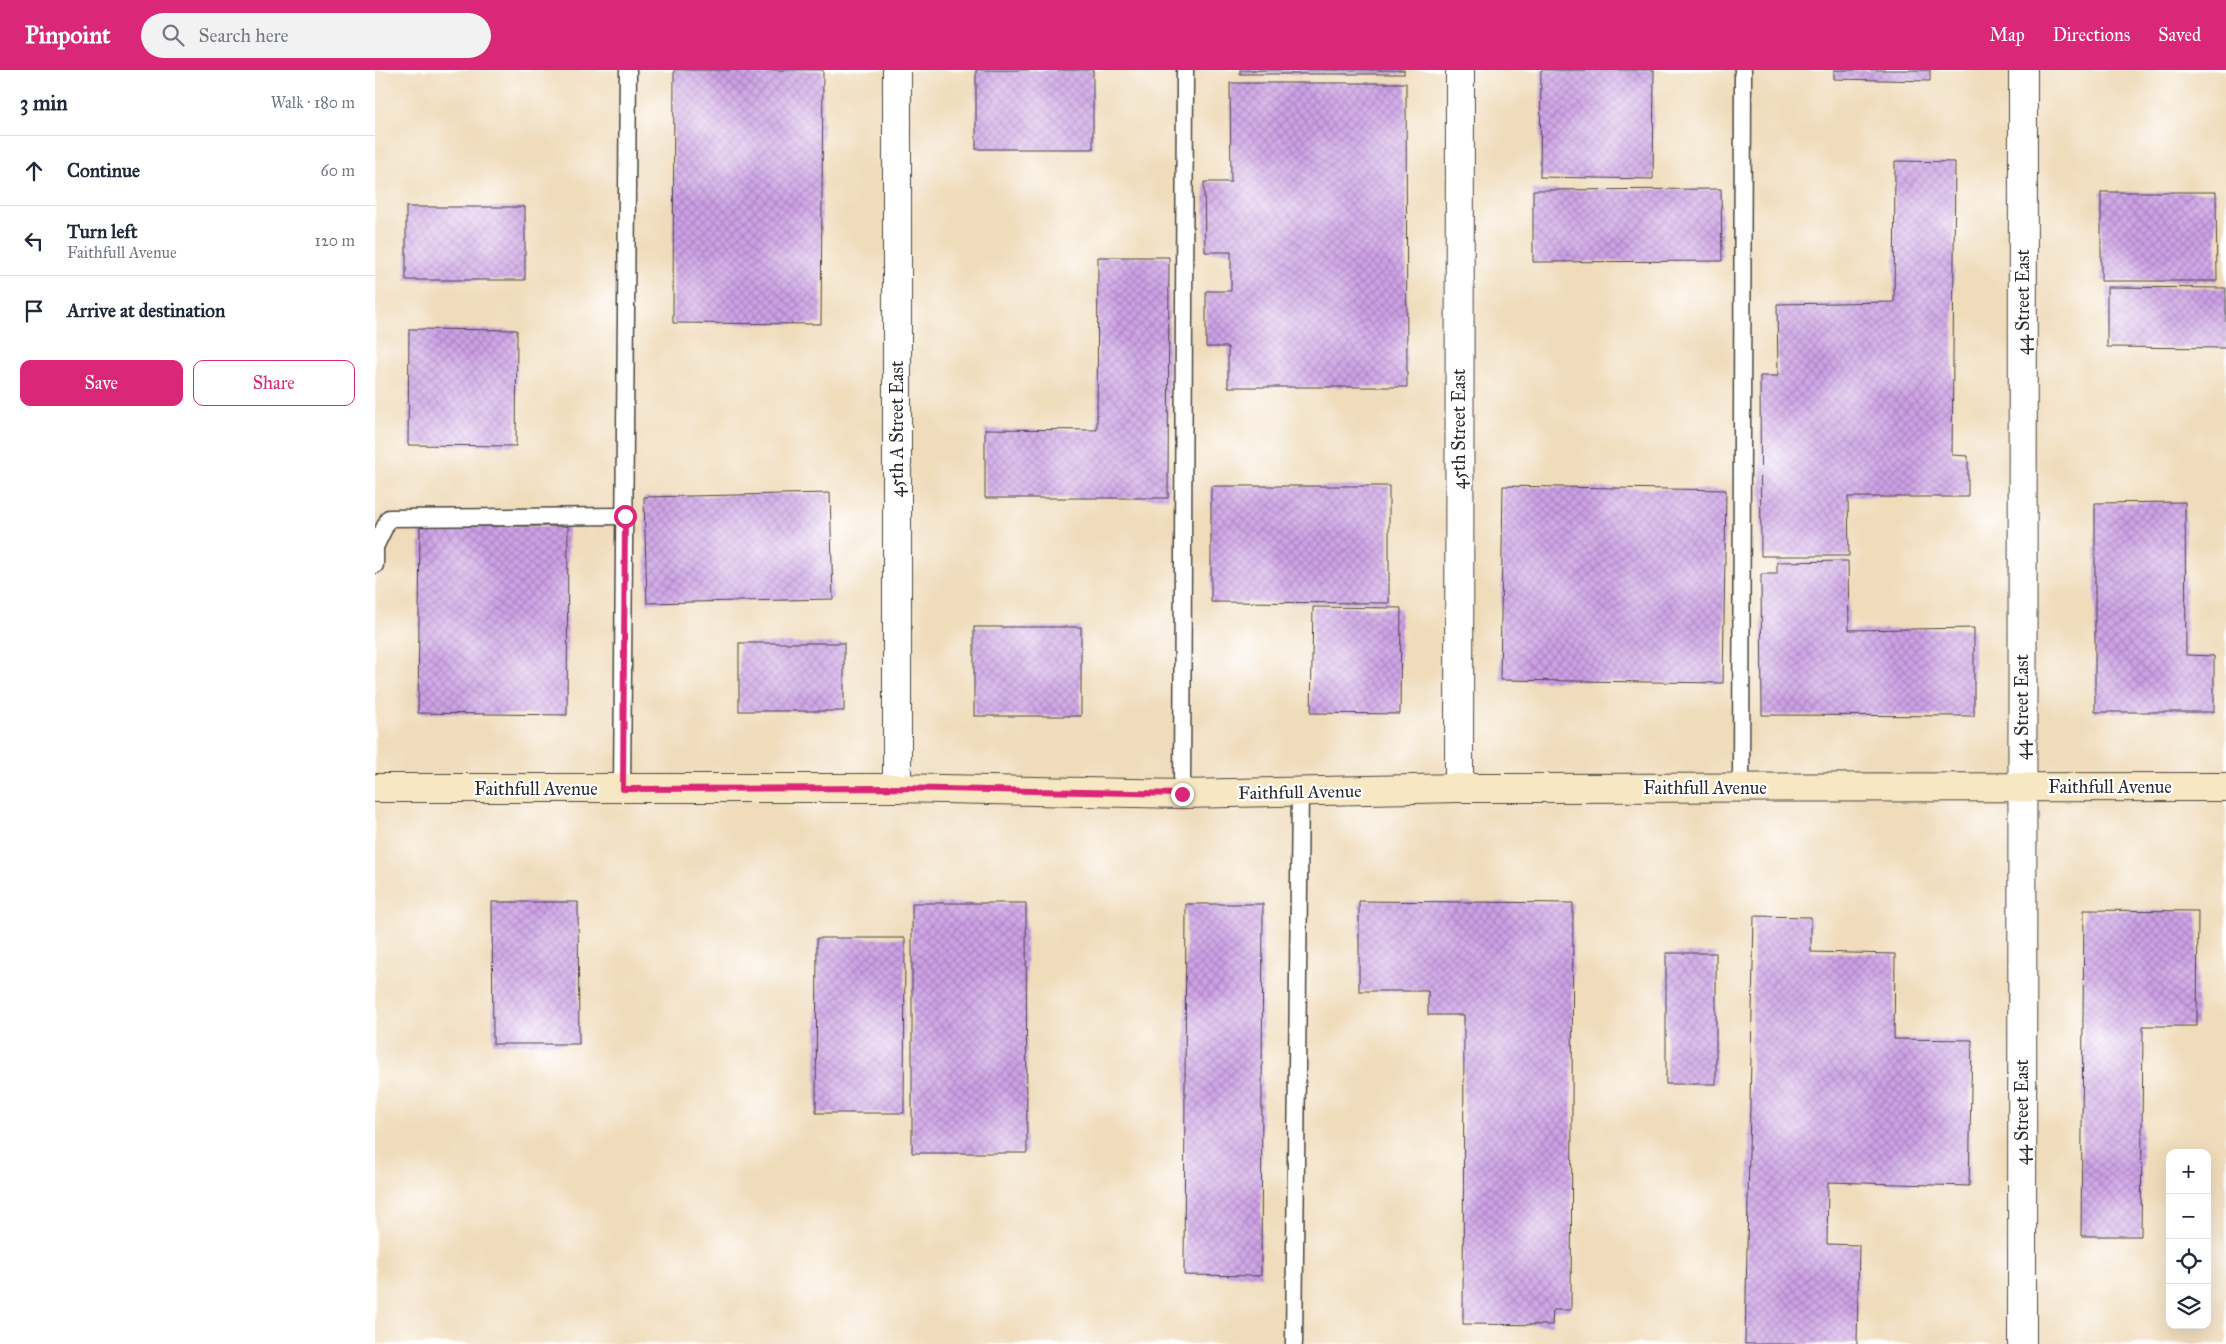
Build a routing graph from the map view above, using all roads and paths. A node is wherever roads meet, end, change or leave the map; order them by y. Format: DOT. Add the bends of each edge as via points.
graph roads {
  1 [pos="628,70"];
  2 [pos="897,70"];
  3 [pos="1185,70"];
  4 [pos="1460,70"];
  5 [pos="1743,70"];
  6 [pos="2023,70"];
  7 [pos="625,516"];
  8 [pos="375,547"];
  9 [pos="375,565"];
  10 [pos="2022,787"];
  11 [pos="2226,787"];
  12 [pos="375,788"];
  13 [pos="897,788"];
  14 [pos="1459,788"];
  15 [pos="1741,788"];
  16 [pos="623,789"];
  17 [pos="1300,792"];
  18 [pos="1182,794"];
  19 [pos="1294,1344"];
  20 [pos="2022,1344"];
  1 -- 7 [label="lane"];
  2 -- 13 [label="street, 45th A Street East"];
  3 -- 18 [label="lane"];
  4 -- 14 [label="street, 45th Street East"];
  5 -- 15 [label="lane"];
  6 -- 10 [label="street, 44 Street East"];
  7 -- 8 [label="lane" via="389,518"];
  7 -- 16 [label="lane"];
  8 -- 9 [label="lane"];
  10 -- 11 [label="street, Faithfull Avenue"];
  10 -- 15 [label="street, Faithfull Avenue"];
  10 -- 20 [label="street, 44 Street East"];
  12 -- 16 [label="street, Faithfull Avenue"];
  13 -- 16 [label="street, Faithfull Avenue"];
  13 -- 18 [label="street, Faithfull Avenue"];
  14 -- 15 [label="street, Faithfull Avenue"];
  14 -- 17 [label="street, Faithfull Avenue"];
  17 -- 18 [label="street, Faithfull Avenue"];
  17 -- 19 [label="lane"];
}
